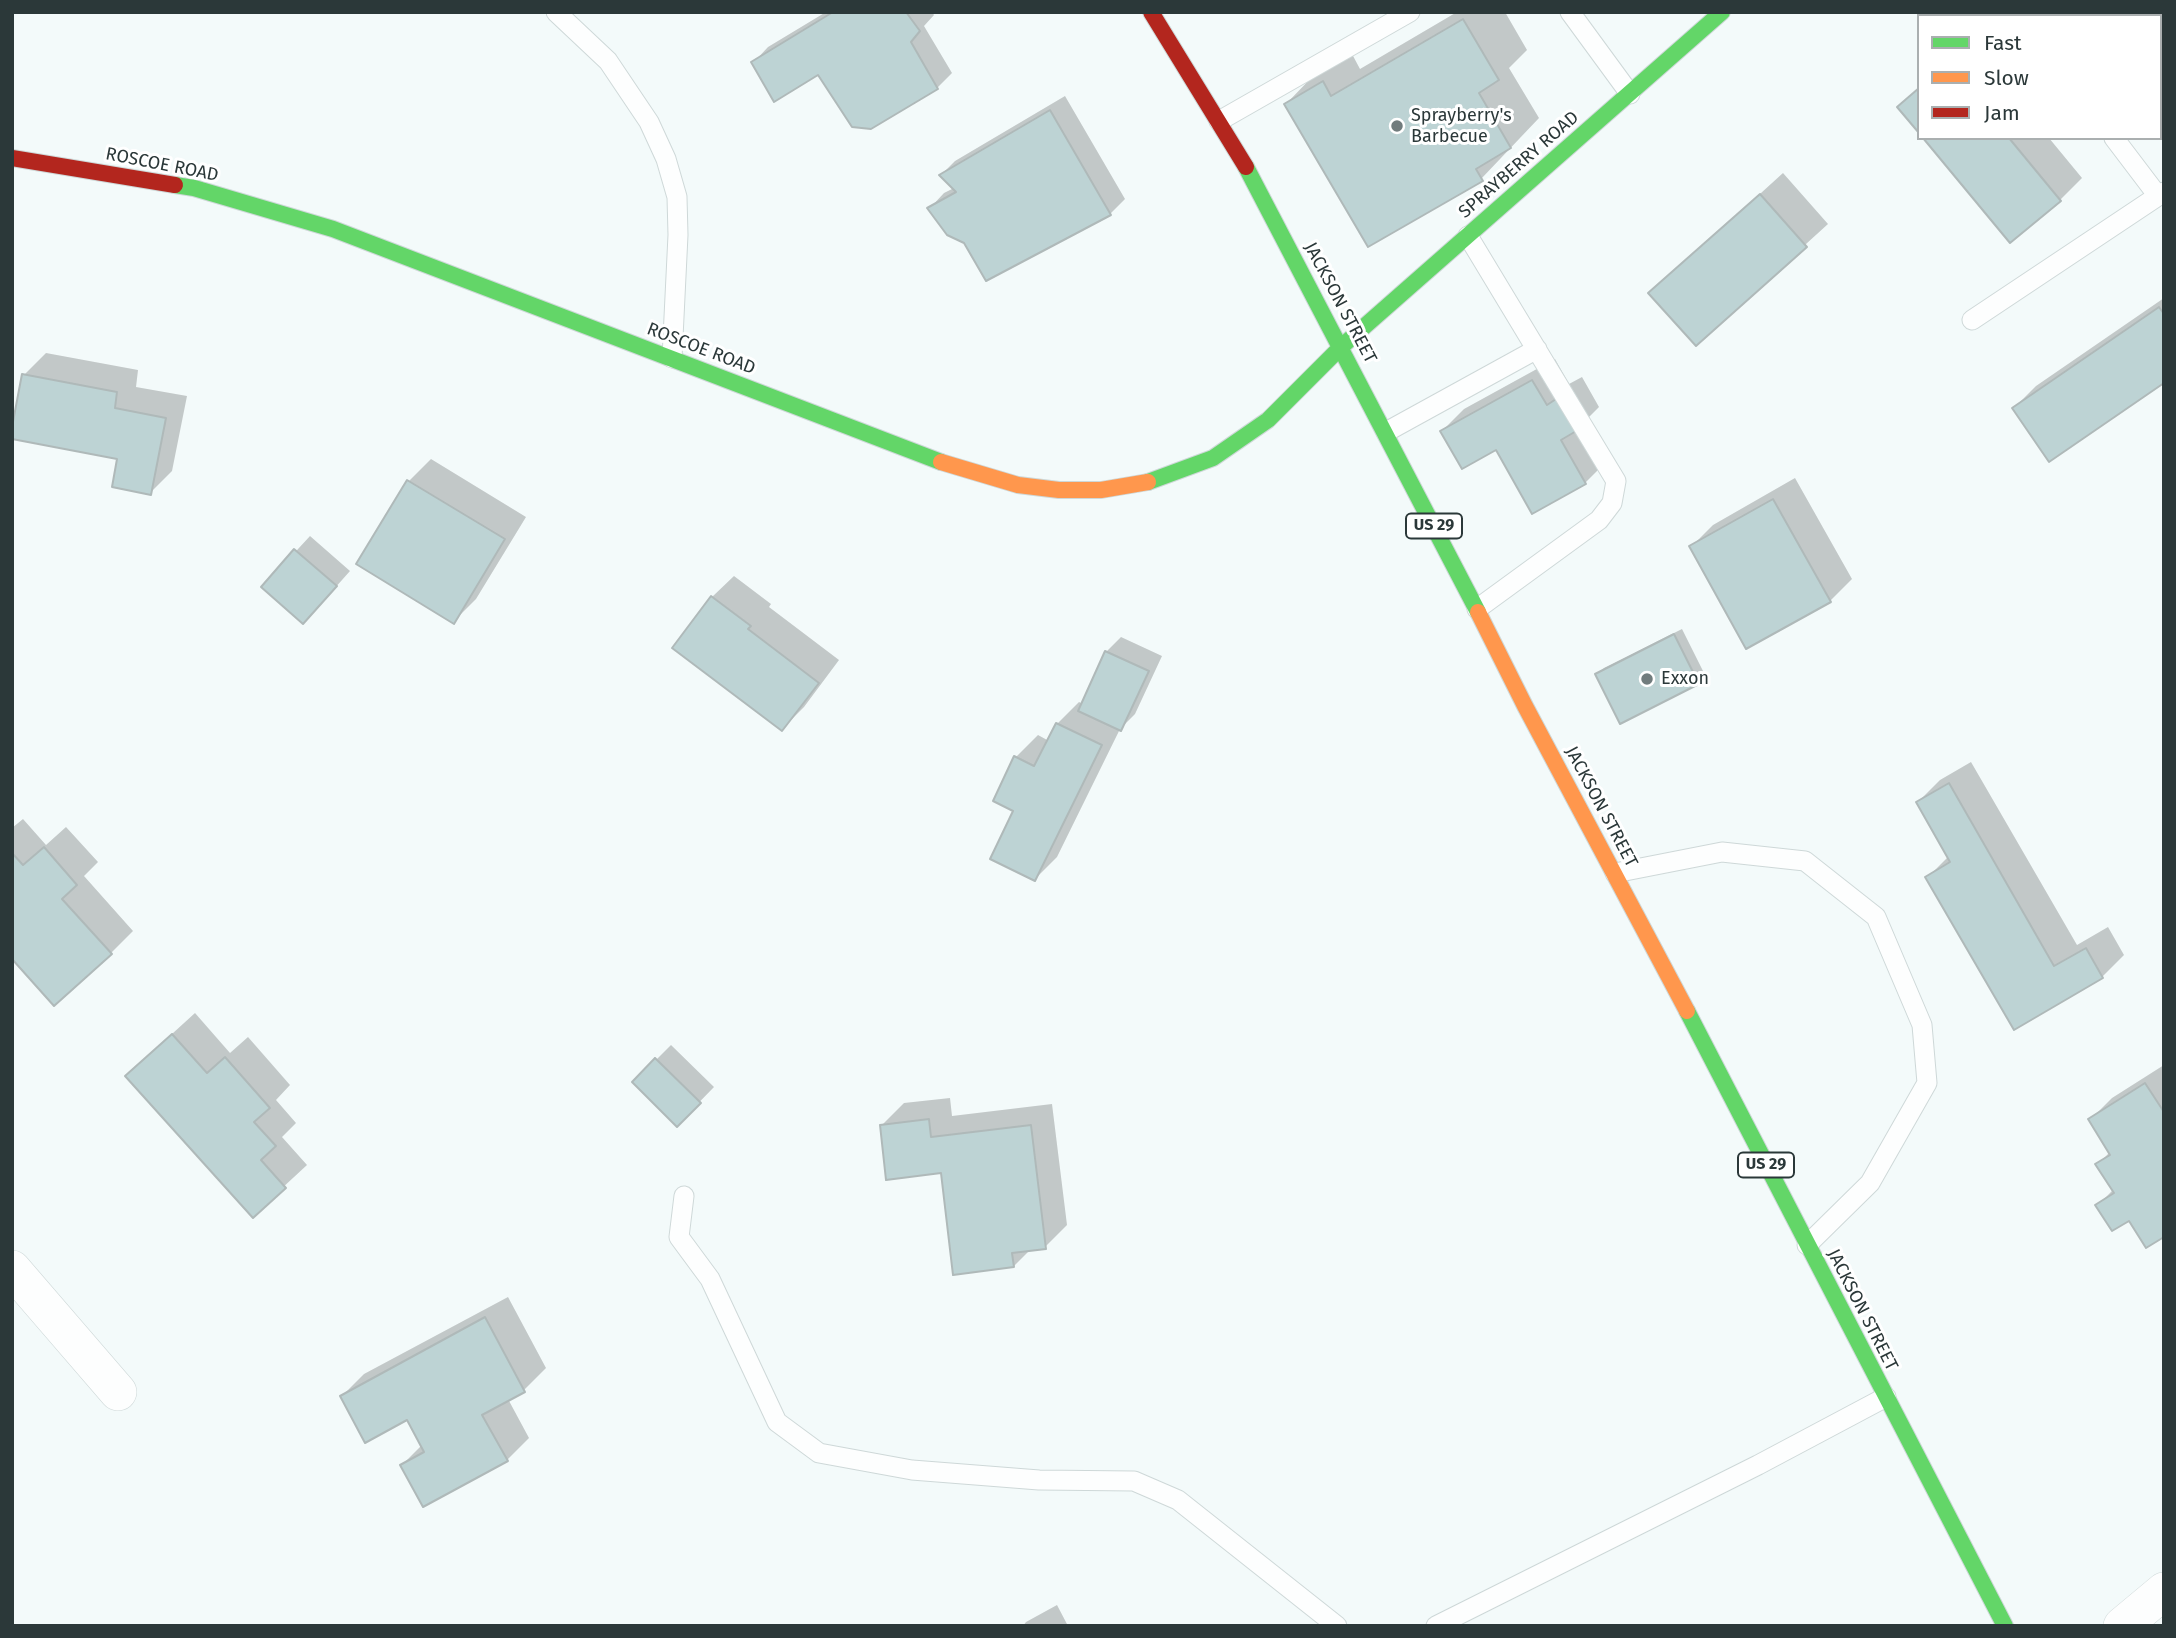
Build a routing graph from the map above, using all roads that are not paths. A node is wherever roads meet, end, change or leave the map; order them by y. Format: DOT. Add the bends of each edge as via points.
graph roads {
  1 [pos="556,12"];
  2 [pos="1180,12"];
  3 [pos="1410,12"];
  4 [pos="1570,12"];
  5 [pos="1722,12"];
  6 [pos="1154,18"];
  7 [pos="1630,94"];
  8 [pos="1219,121"];
  9 [pos="2116,140"];
  10 [pos="12,158"];
  11 [pos="2161,194"];
  12 [pos="1468,236"];
  13 [pos="1972,320"];
  14 [pos="1341,347"];
  15 [pos="1537,349"];
  16 [pos="672,358"];
  17 [pos="1386,432"];
  18 [pos="1477,608"];
  19 [pos="1615,873"];
  20 [pos="684,1196"];
  21 [pos="1807,1245"];
  22 [pos="12,1269"];
  23 [pos="118,1392"];
  24 [pos="1886,1397"];
  25 [pos="2164,1591"];
  26 [pos="1337,1626"];
  27 [pos="1436,1626"];
  28 [pos="2005,1626"];
  29 [pos="2122,1626"];
  1 -- 16 [label="lane" via="621,78 666,159 677,197"];
  2 -- 6 [label="lane"];
  3 -- 8 [label="lane"];
  4 -- 7 [label="lane"];
  5 -- 7 [label="main road, SPRAYBERRY ROAD"];
  6 -- 8 [label="main road, JACKSON STREET / US 29"];
  7 -- 12 [label="main road, SPRAYBERRY ROAD"];
  8 -- 14 [label="main road, JACKSON STREET / US 29"];
  9 -- 11 [label="lane"];
  10 -- 16 [label="main road, ROSCOE ROAD" via="194,188 333,229"];
  11 -- 13 [label="lane"];
  12 -- 14 [label="main road, SPRAYBERRY ROAD"];
  12 -- 15 [label="lane"];
  14 -- 16 [label="main road, ROSCOE ROAD" via="1268,420 1213,458 1142,484 1101,490 1018,485 978,474"];
  14 -- 17 [label="main road, JACKSON STREET / US 29"];
  15 -- 17 [label="lane"];
  15 -- 18 [label="lane" via="1616,481 1612,503 1599,520"];
  17 -- 18 [label="main road, JACKSON STREET / US 29"];
  18 -- 19 [label="main road, JACKSON STREET / US 29"];
  19 -- 21 [label="main road, JACKSON STREET / US 29"];
  19 -- 21 [label="lane" via="1722,852 1805,861 1876,917 1922,1025 1927,1083 1870,1182"];
  20 -- 26 [label="lane" via="679,1237 710,1279 777,1422 819,1453 912,1470 1038,1480 1134,1481 1178,1500"];
  21 -- 24 [label="main road, JACKSON STREET / US 29"];
  22 -- 23 [label="street"];
  24 -- 27 [label="lane"];
  24 -- 28 [label="main road, JACKSON STREET / US 29"];
  25 -- 29 [label="street"];
}
